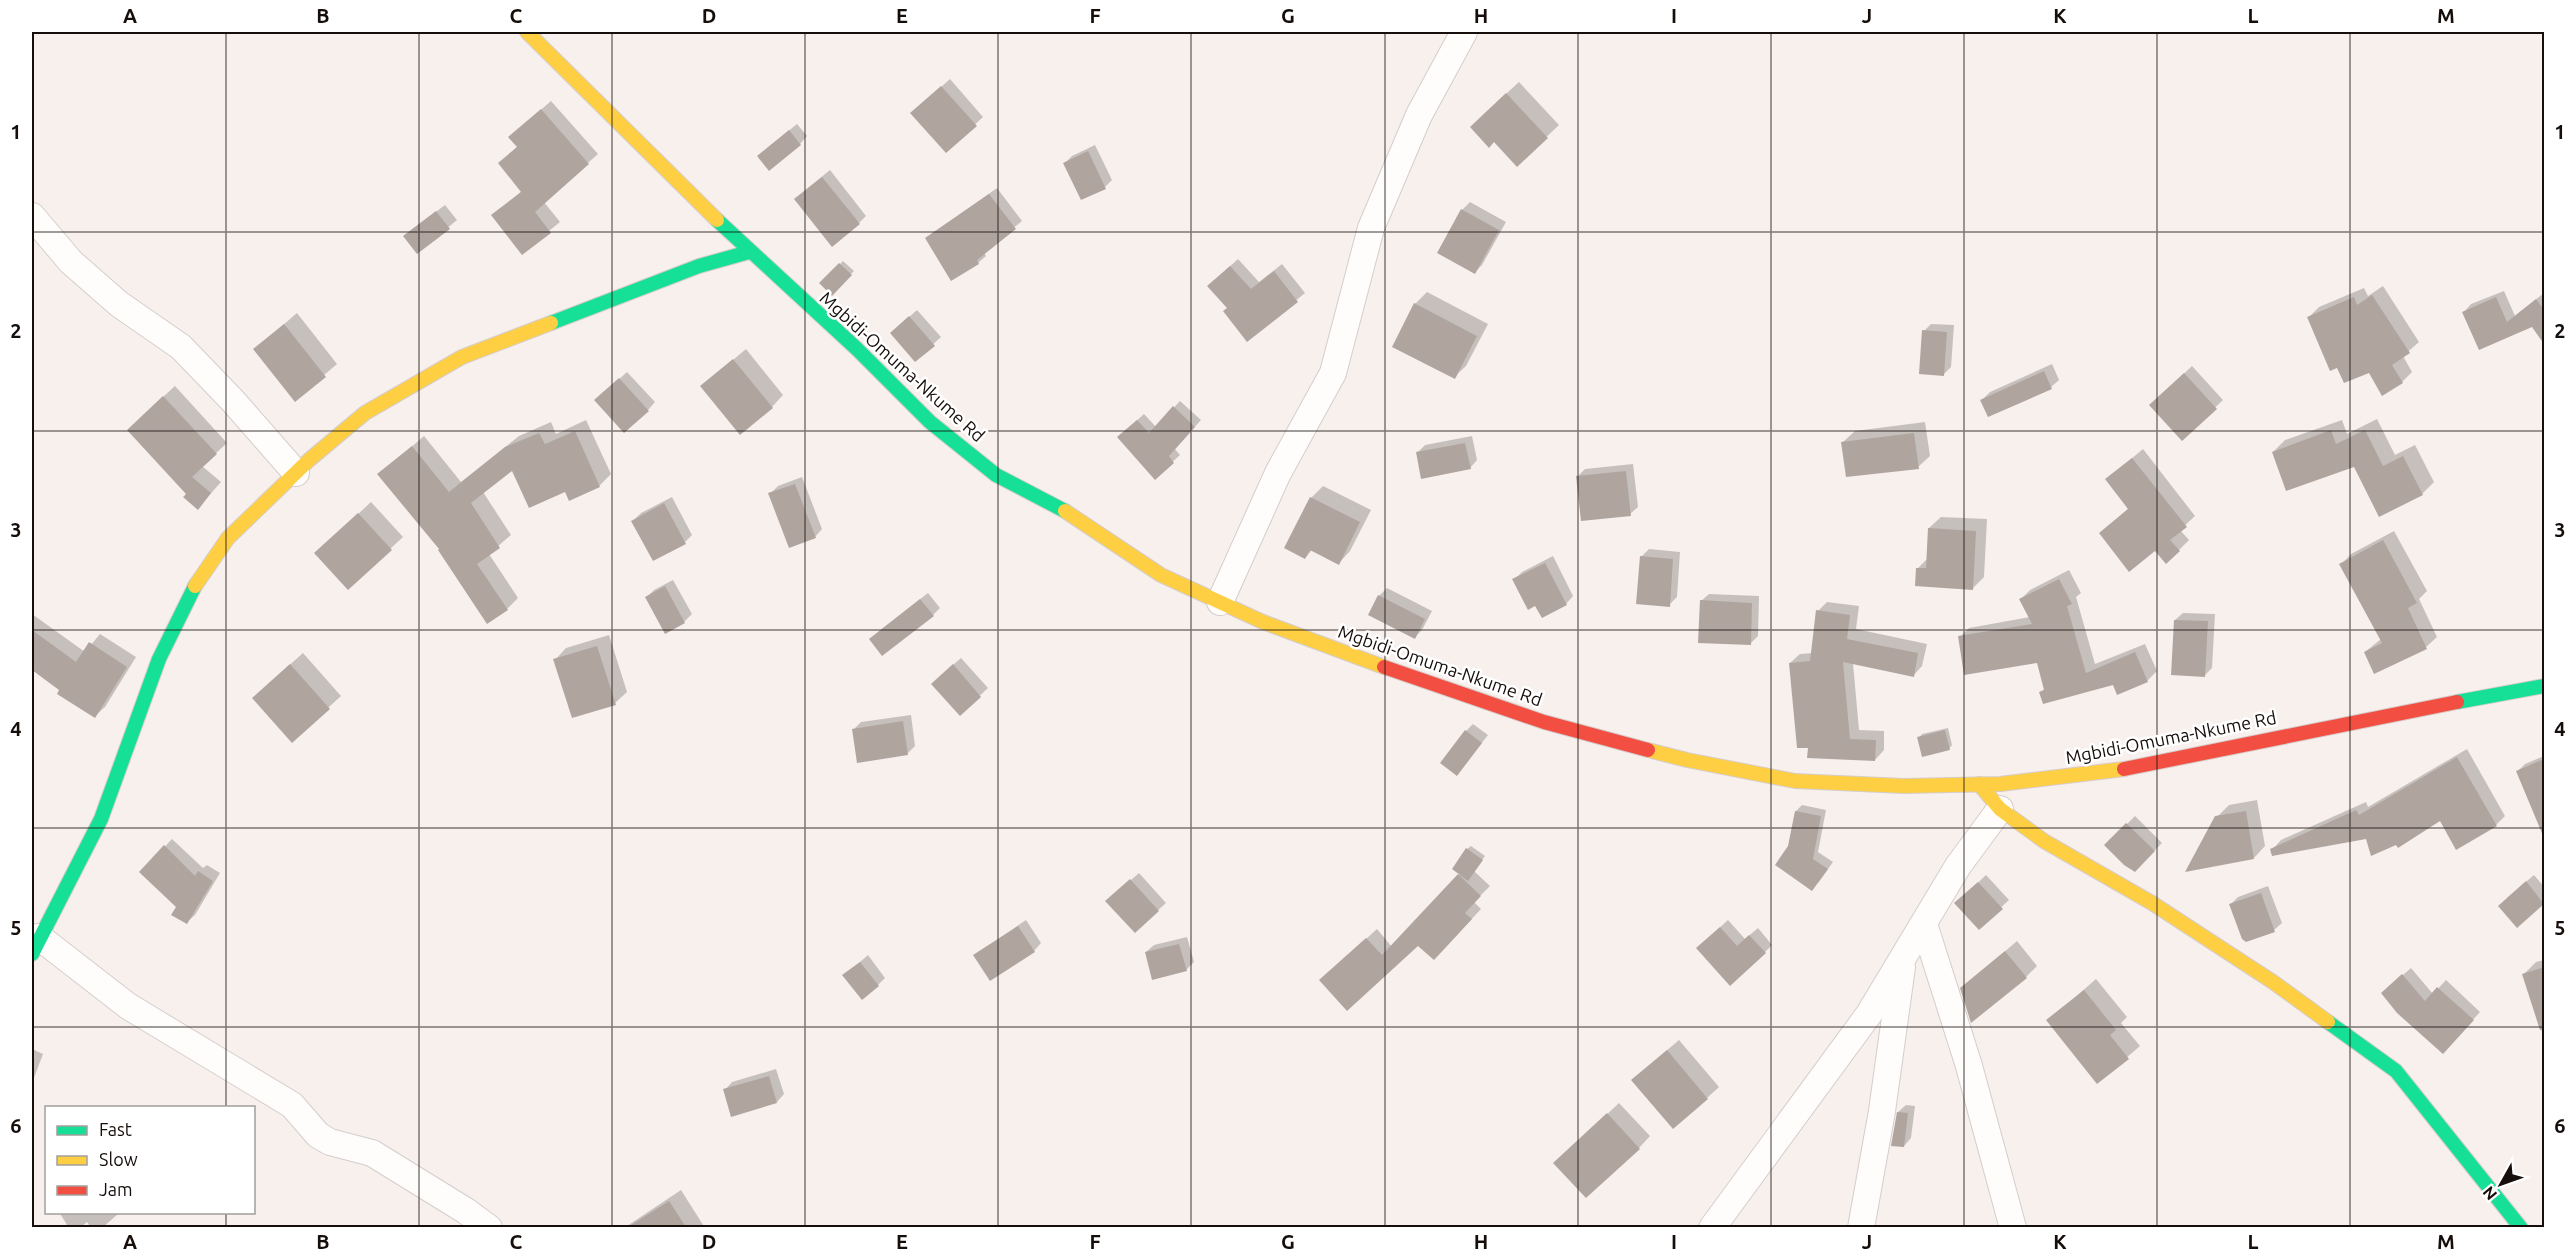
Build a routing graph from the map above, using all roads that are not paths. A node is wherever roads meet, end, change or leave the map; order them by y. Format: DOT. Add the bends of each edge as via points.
graph roads {
  1 [pos="527,32"];
  2 [pos="1464,32"];
  3 [pos="32,216"];
  4 [pos="749,252"];
  5 [pos="296,473"];
  6 [pos="1220,602"];
  7 [pos="2544,686"];
  8 [pos="1979,784"];
  9 [pos="2000,808"];
  10 [pos="1924,924"];
  11 [pos="35,946"];
  12 [pos="1904,959"];
  13 [pos="489,1227"];
  14 [pos="1712,1227"];
  15 [pos="1861,1227"];
  16 [pos="2013,1227"];
  17 [pos="2521,1227"];
  1 -- 4 [label="street, Mgbidi-Omuma-Nkume Rd"];
  2 -- 6 [label="street" via="1419,115 1371,228 1333,373 1278,472"];
  3 -- 5 [label="street" via="71,262 119,304 181,347"];
  4 -- 5 [label="street" via="699,266 462,357 365,413"];
  4 -- 6 [label="street, Mgbidi-Omuma-Nkume Rd" via="857,349 930,422 996,475 1074,515 1161,575"];
  5 -- 11 [label="street" via="228,538 188,596 159,659 101,819"];
  6 -- 8 [label="street, Mgbidi-Omuma-Nkume Rd" via="1263,622 1544,722 1687,760 1795,781 1904,786"];
  7 -- 8 [label="street, Mgbidi-Omuma-Nkume Rd" via="2114,771"];
  8 -- 9 [label="street"];
  9 -- 10 [label="street" via="1958,866"];
  9 -- 17 [label="street" via="2044,841 2152,903 2273,982 2396,1071"];
  10 -- 12 [label="street"];
  10 -- 16 [label="street"];
  11 -- 13 [label="street" via="292,1105 318,1135 372,1154"];
  12 -- 14 [label="street" via="1869,1014"];
  12 -- 15 [label="street"];
}
